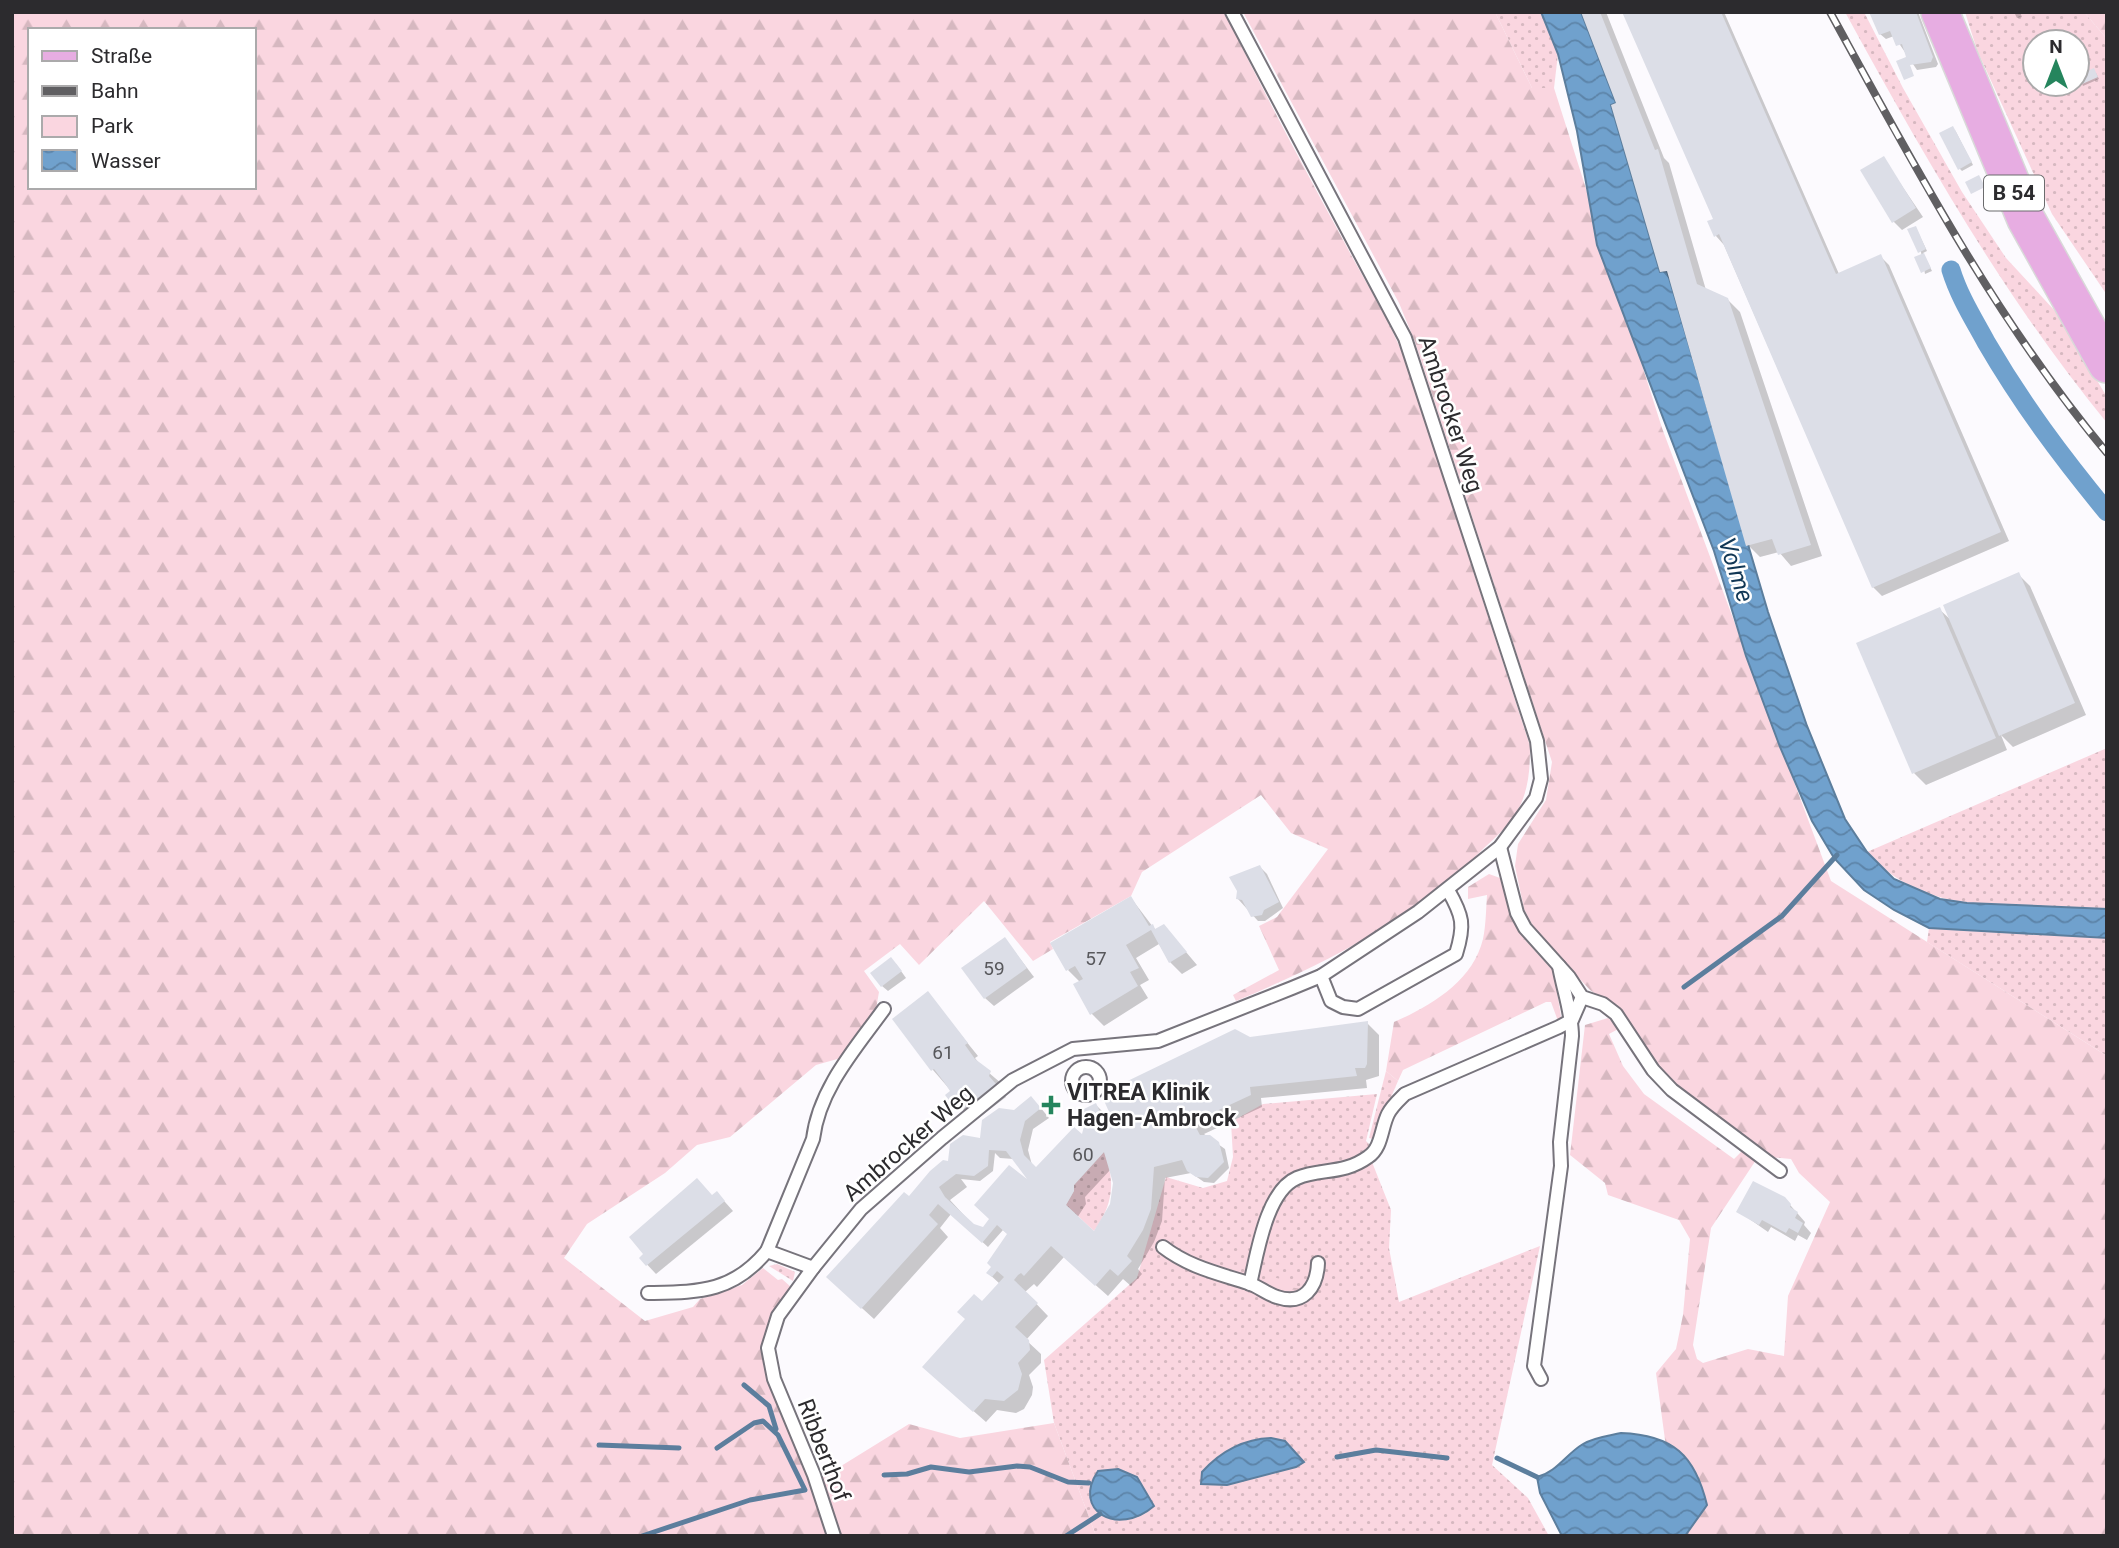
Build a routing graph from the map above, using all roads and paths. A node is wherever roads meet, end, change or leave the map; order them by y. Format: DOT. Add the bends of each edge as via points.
graph roads {
  1 [pos="1232,12"];
  2 [pos="1940,12"];
  3 [pos="2107,364"];
  4 [pos="1500,846"];
  5 [pos="1448,890"];
  6 [pos="1559,966"];
  7 [pos="1321,976"];
  8 [pos="1582,997"];
  9 [pos="884,1009"];
  10 [pos="1572,1020"];
  11 [pos="1090,1047"];
  12 [pos="1088,1067"];
  13 [pos="1780,1171"];
  14 [pos="1163,1247"];
  15 [pos="767,1251"];
  16 [pos="1318,1263"];
  17 [pos="813,1268"];
  18 [pos="1250,1284"];
  19 [pos="648,1293"];
  20 [pos="774,1379"];
  21 [pos="1541,1379"];
  22 [pos="834,1536"];
  1 -- 4 [label="lane, Ambrocker Weg" via="1405,338 1537,741 1541,779 1536,798"];
  2 -- 3 [label="main road, B 54" via="2026,219"];
  4 -- 5 [label="lane, Ambrocker Weg"];
  4 -- 6 [label="lane" via="1517,913"];
  5 -- 7 [label="lane, Ambrocker Weg"];
  5 -- 7 [label="lane" via="1462,915 1456,954 1358,1009 1331,1001"];
  6 -- 8 [label="lane"];
  6 -- 10 [label="lane"];
  7 -- 11 [label="lane, Ambrocker Weg" via="1158,1041"];
  8 -- 10 [label="lane"];
  8 -- 13 [label="lane" via="1616,1014 1672,1090"];
  9 -- 15 [label="lane" via="835,1078"];
  10 -- 18 [label="lane" via="1405,1094 1390,1110 1370,1157 1286,1185 1265,1224"];
  10 -- 21 [label="lane" via="1561,1166 1534,1366"];
  11 -- 12 [label="lane"];
  11 -- 17 [label="lane, Ambrocker Weg" via="1073,1049 1013,1080 862,1209"];
  14 -- 18 [label="lane" via="1179,1259"];
  15 -- 17 [label="lane"];
  15 -- 19 [label="lane" via="733,1282 697,1292"];
  16 -- 18 [label="lane" via="1315,1283 1304,1296 1275,1297"];
  17 -- 20 [label="lane, Ambrocker Weg" via="778,1316 768,1348"];
  20 -- 22 [label="lane, Ribberthof"];
}
